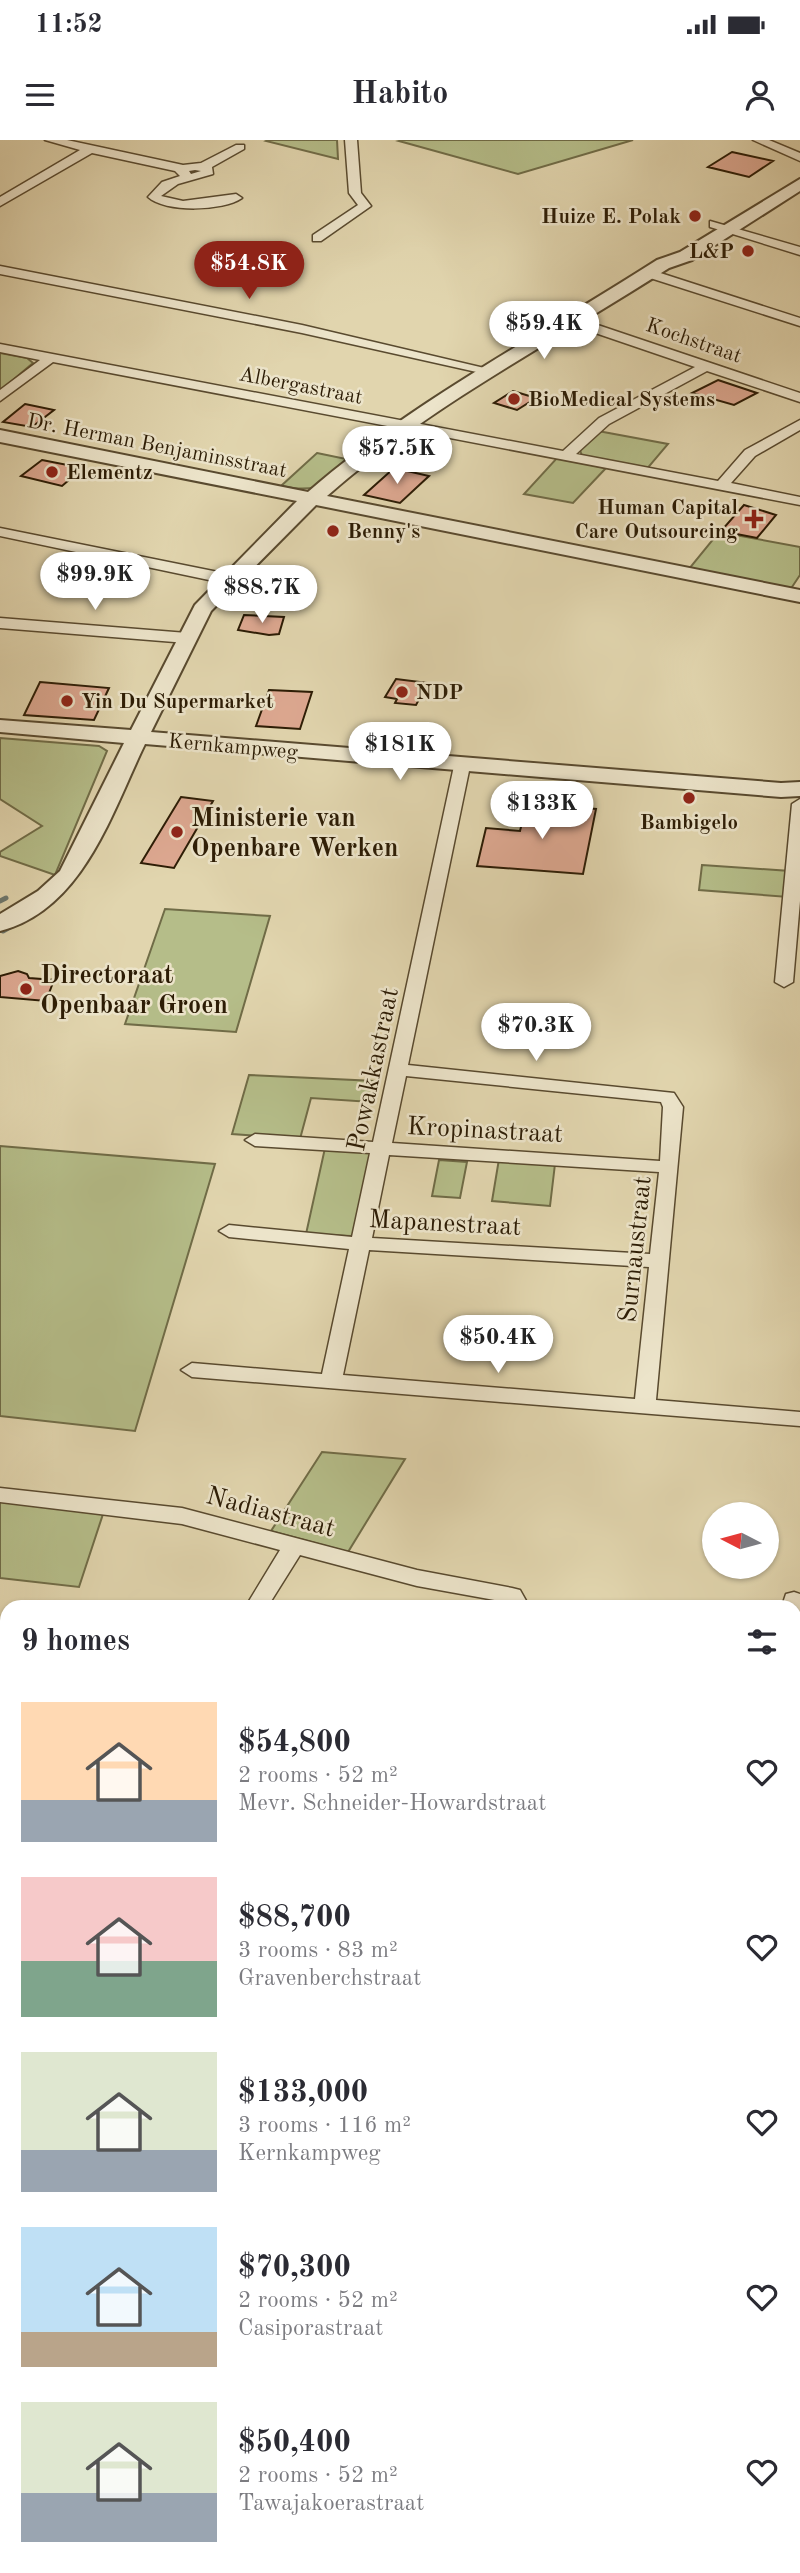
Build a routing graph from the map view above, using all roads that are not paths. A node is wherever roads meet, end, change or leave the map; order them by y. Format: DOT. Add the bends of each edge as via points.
graph roads {
  1 [pos="51,140"];
  2 [pos="351,140"];
  3 [pos="759,140"];
  4 [pos="240,147"];
  5 [pos="90,149"];
  6 [pos="800,157"];
  7 [pos="800,169"];
  8 [pos="184,172"];
  9 [pos="800,184"];
  10 [pos="236,198"];
  11 [pos="0,202"];
  12 [pos="721,226"];
  13 [pos="317,238"];
  14 [pos="800,251"];
  15 [pos="656,269"];
  16 [pos="0,270"];
  17 [pos="573,321"];
  18 [pos="800,322"];
  19 [pos="0,348"];
  20 [pos="50,358"];
  21 [pos="706,366"];
  22 [pos="489,371"];
  23 [pos="0,397"];
  24 [pos="800,398"];
  25 [pos="800,424"];
  26 [pos="404,427"];
  27 [pos="0,436"];
  28 [pos="565,457"];
  29 [pos="721,486"];
  30 [pos="312,500"];
  31 [pos="800,501"];
  32 [pos="0,532"];
  33 [pos="228,579"];
  34 [pos="800,596"];
  35 [pos="0,623"];
  36 [pos="187,638"];
  37 [pos="0,726"];
  38 [pos="135,737"];
  39 [pos="462,766"];
  40 [pos="800,789"];
  41 [pos="800,804"];
  42 [pos="0,924"];
  43 [pos="784,982"];
  44 [pos="399,1070"];
  45 [pos="255,1140"];
  46 [pos="382,1150"];
  47 [pos="669,1167"];
  48 [pos="229,1231"];
  49 [pos="363,1243"];
  50 [pos="660,1261"];
  51 [pos="192,1370"];
  52 [pos="331,1383"];
  53 [pos="645,1407"];
  54 [pos="800,1419"];
  55 [pos="0,1495"];
  56 [pos="293,1547"];
  57 [pos="261,1600"];
  58 [pos="514,1600"];
  1 -- 5 [label="street"];
  2 -- 13 [label="street" via="355,193 365,206"];
  3 -- 6 [label="street"];
  4 -- 8 [label="street"];
  5 -- 8 [label="street"];
  5 -- 11 [label="street"];
  7 -- 12 [label="street"];
  8 -- 10 [label="street" via="154,197 182,205"];
  9 -- 12 [label="street"];
  12 -- 14 [label="street"];
  12 -- 15 [label="street" via="686,256"];
  15 -- 17 [label="street"];
  15 -- 18 [label="street"];
  16 -- 22 [label="street"];
  17 -- 21 [label="street, Kochstraat"];
  17 -- 22 [label="street"];
  19 -- 20 [label="street, Albergastraat"];
  20 -- 23 [label="street"];
  20 -- 26 [label="street, Albergastraat"];
  21 -- 24 [label="street, Kochstraat"];
  21 -- 28 [label="street" via="604,421"];
  22 -- 26 [label="street"];
  25 -- 29 [label="street" via="750,453"];
  26 -- 28 [label="street, Albergastraat"];
  26 -- 30 [label="street"];
  27 -- 30 [label="street, Dr. Herman Benjaminsstraat"];
  28 -- 29 [label="street, Albergastraat"];
  29 -- 31 [label="street, Albergastraat"];
  30 -- 33 [label="street"];
  30 -- 34 [label="street, Dr. Herman Benjaminsstraat"];
  32 -- 33 [label="street"];
  33 -- 36 [label="street" via="202,609"];
  35 -- 36 [label="street"];
  36 -- 38 [label="street"];
  37 -- 38 [label="street, Kernkampweg"];
  38 -- 39 [label="street, Kernkampweg"];
  38 -- 42 [label="street" via="70,873 40,903"];
  39 -- 40 [label="street, Kernkampweg"];
  39 -- 44 [label="street, Powakkastraat"];
  41 -- 43 [label="street"];
  44 -- 46 [label="street, Powakkastraat"];
  44 -- 47 [label="street, Surnaustraat" via="667,1097 673,1107"];
  45 -- 46 [label="street, Kropinastraat"];
  46 -- 47 [label="street, Kropinastraat"];
  46 -- 49 [label="street, Powakkastraat"];
  47 -- 50 [label="street, Surnaustraat"];
  48 -- 49 [label="street, Mapanestraat"];
  49 -- 50 [label="street, Mapanestraat"];
  49 -- 52 [label="street, Powakkastraat"];
  50 -- 53 [label="street, Surnaustraat"];
  51 -- 52 [label="street"];
  52 -- 53 [label="street"];
  53 -- 54 [label="street"];
  55 -- 56 [label="street, Nadiastraat" via="182,1516"];
  56 -- 57 [label="street"];
  56 -- 58 [label="street, Nadiastraat"];
}
